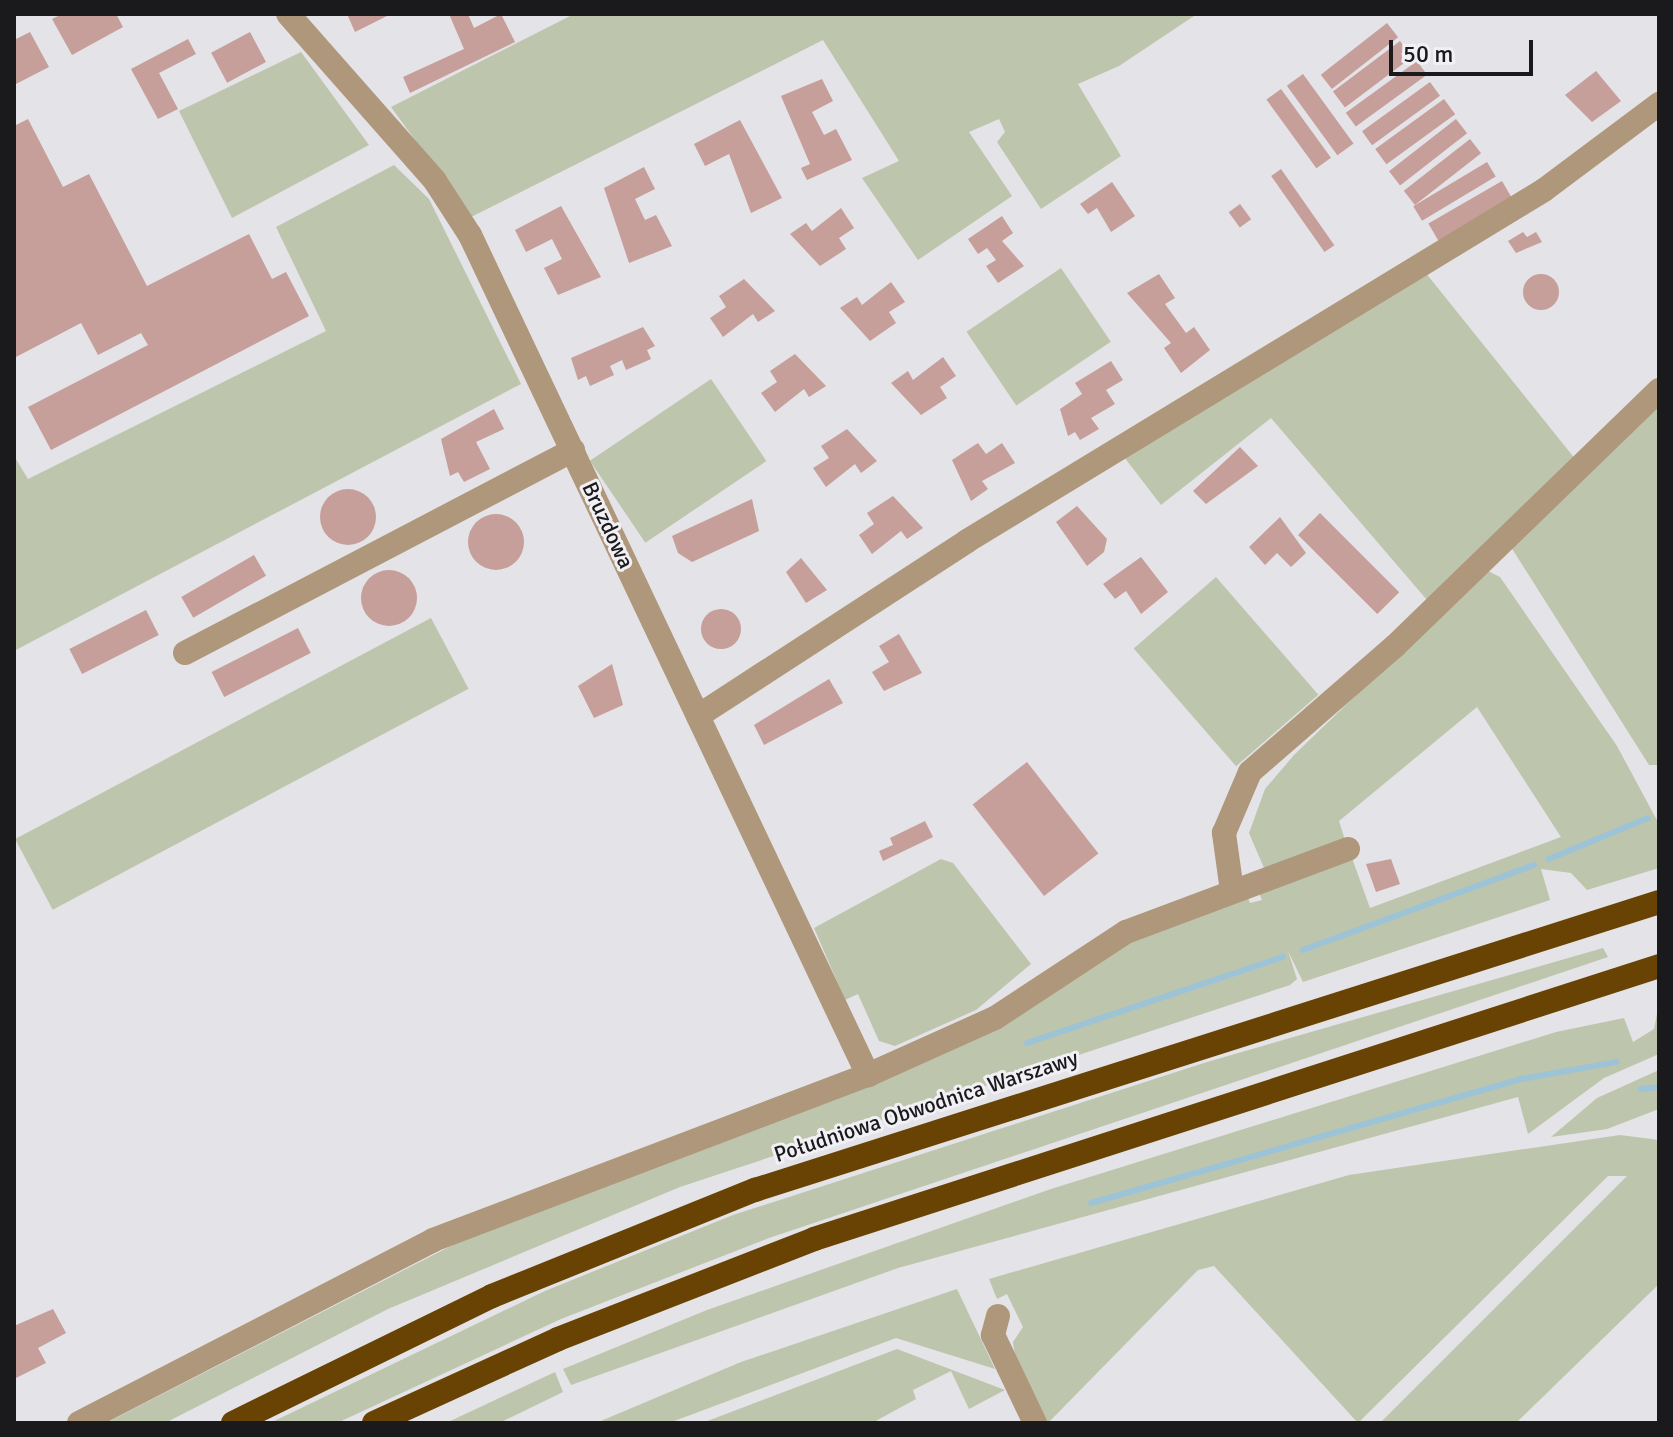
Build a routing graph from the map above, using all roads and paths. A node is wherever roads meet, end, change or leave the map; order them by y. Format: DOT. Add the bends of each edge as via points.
graph roads {
  1 [pos="288,14"];
  2 [pos="1659,104"];
  3 [pos="1659,390"];
  4 [pos="573,450"];
  5 [pos="185,653"];
  6 [pos="698,716"];
  7 [pos="1348,849"];
  8 [pos="1232,891"];
  9 [pos="1659,902"];
  10 [pos="1648,969"];
  11 [pos="868,1075"];
  12 [pos="998,1316"];
  13 [pos="79,1423"];
  14 [pos="233,1423"];
  15 [pos="374,1423"];
  16 [pos="1035,1423"];
  1 -- 4 [label="street, Bruzdowa" via="455,209"];
  2 -- 6 [label="street" via="1544,190 967,541"];
  3 -- 8 [label="street" via="1395,646 1250,772 1224,833"];
  4 -- 5 [label="street"];
  4 -- 6 [label="street, Bruzdowa"];
  6 -- 11 [label="street, Bruzdowa"];
  7 -- 8 [label="street"];
  8 -- 11 [label="street" via="1126,932 995,1018"];
  9 -- 14 [label="highway, Południowa Obwodnica Warszawy" via="755,1190 492,1296"];
  10 -- 15 [label="highway" via="799,1244 585,1327"];
  11 -- 13 [label="street" via="433,1240"];
  12 -- 16 [label="street" via="993,1335"];
}
